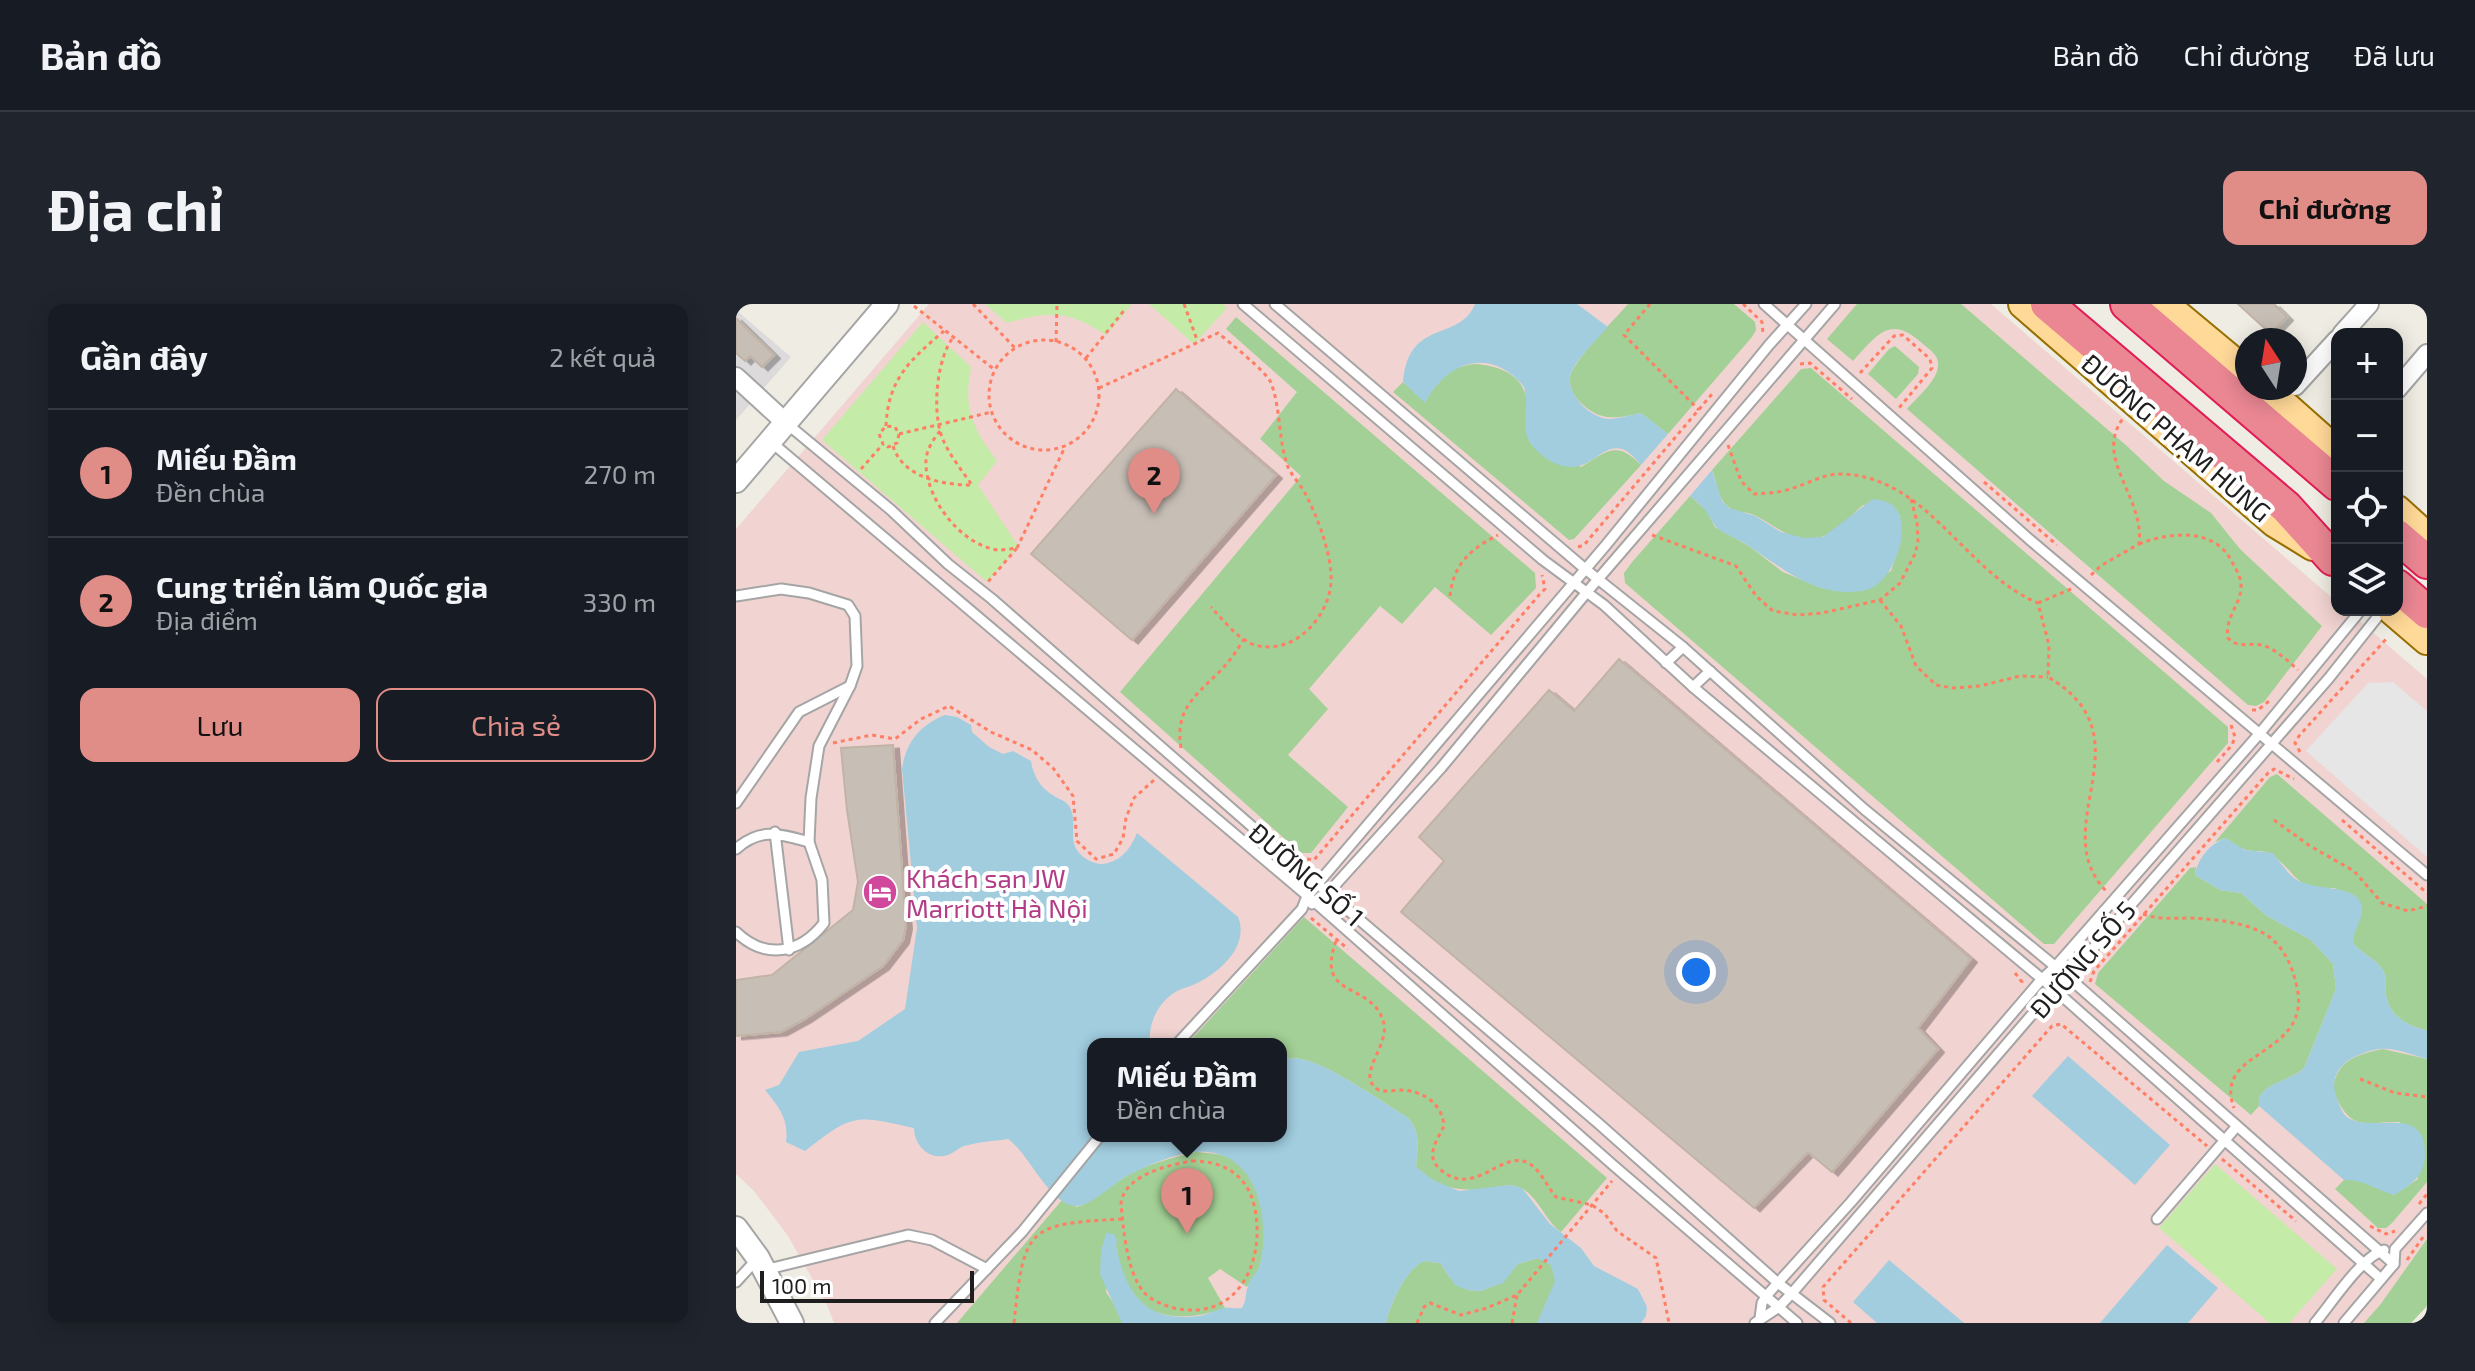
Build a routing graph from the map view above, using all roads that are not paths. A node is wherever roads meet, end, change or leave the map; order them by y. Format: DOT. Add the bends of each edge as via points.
graph roads {
  1 [pos="887,304"];
  2 [pos="1243,304"];
  3 [pos="1275,304"];
  4 [pos="1764,304"];
  5 [pos="1806,304"];
  6 [pos="1835,304"];
  7 [pos="2023,304"];
  8 [pos="2047,304"];
  9 [pos="2068,304"];
  10 [pos="2127,304"];
  11 [pos="2148,304"];
  12 [pos="2164,304"];
  13 [pos="2369,304"];
  14 [pos="1286,313"];
  15 [pos="1788,325"];
  16 [pos="1272,328"];
  17 [pos="2347,328"];
  18 [pos="1803,341"];
  19 [pos="2331,346"];
  20 [pos="2427,354"];
  21 [pos="2235,363"];
  22 [pos="2307,369"];
  23 [pos="2235,376"];
  24 [pos="736,377"];
  25 [pos="2403,382"];
  26 [pos="2264,400"];
  27 [pos="2292,400"];
  28 [pos="786,423"];
  29 [pos="770,441"];
  30 [pos="2331,445"];
  31 [pos="2331,456"];
  32 [pos="2331,479"];
  33 [pos="736,481"];
  34 [pos="2404,522"];
  35 [pos="2331,547"];
  36 [pos="2331,548"];
  37 [pos="2331,550"];
  38 [pos="2427,562"];
  39 [pos="948,564"];
  40 [pos="1584,568"];
  41 [pos="1599,580"];
  42 [pos="936,581"];
  43 [pos="1573,581"];
  44 [pos="2403,591"];
  45 [pos="1587,592"];
  46 [pos="736,596"];
  47 [pos="2427,612"];
  48 [pos="2356,616"];
  49 [pos="2378,616"];
  50 [pos="2399,616"];
  51 [pos="1015,620"];
  52 [pos="1001,636"];
  53 [pos="2427,640"];
  54 [pos="1683,647"];
  55 [pos="1666,663"];
  56 [pos="1710,671"];
  57 [pos="850,686"];
  58 [pos="1693,687"];
  59 [pos="1477,700"];
  60 [pos="1488,711"];
  61 [pos="2260,733"];
  62 [pos="1786,741"];
  63 [pos="2271,742"];
  64 [pos="1774,755"];
  65 [pos="1426,759"];
  66 [pos="1441,768"];
  67 [pos="736,803"];
  68 [pos="775,832"];
  69 [pos="809,842"];
  70 [pos="736,849"];
  71 [pos="2427,875"];
  72 [pos="1319,884"];
  73 [pos="1328,893"];
  74 [pos="1312,899"];
  75 [pos="736,932"];
  76 [pos="789,950"];
  77 [pos="1414,967"];
  78 [pos="2055,967"];
  79 [pos="2068,977"];
  80 [pos="1403,979"];
  81 [pos="2041,980"];
  82 [pos="2054,989"];
  83 [pos="1443,993"];
  84 [pos="1431,1004"];
  85 [pos="1183,1038"];
  86 [pos="1520,1059"];
  87 [pos="1511,1074"];
  88 [pos="1544,1078"];
  89 [pos="1533,1093"];
  90 [pos="1598,1123"];
  91 [pos="2237,1126"];
  92 [pos="1583,1137"];
  93 [pos="2225,1141"];
  94 [pos="1095,1142"];
  95 [pos="1629,1152"];
  96 [pos="1613,1165"];
  97 [pos="2427,1213"];
  98 [pos="2157,1219"];
  99 [pos="736,1228"];
  100 [pos="2395,1249"];
  101 [pos="2379,1251"];
  102 [pos="2364,1263"];
  103 [pos="761,1264"];
  104 [pos="2394,1264"];
  105 [pos="987,1269"];
  106 [pos="2381,1279"];
  107 [pos="736,1282"];
  108 [pos="1778,1283"];
  109 [pos="1793,1292"];
  110 [pos="1767,1295"];
  111 [pos="1779,1307"];
  112 [pos="1757,1320"];
  113 [pos="792,1323"];
  114 [pos="935,1323"];
  115 [pos="1797,1323"];
  116 [pos="1830,1323"];
  117 [pos="2315,1323"];
  118 [pos="2344,1323"];
  1 -- 28 [label="street"];
  2 -- 16 [label="lane"];
  3 -- 14 [label="lane"];
  4 -- 15 [label="lane"];
  5 -- 15 [label="lane"];
  6 -- 18 [label="lane"];
  7 -- 37 [label="main road, ĐƯỜNG PHẠM HÙNG" via="2274,522"];
  8 -- 36 [label="highway"];
  9 -- 35 [label="highway"];
  10 -- 32 [label="highway"];
  11 -- 23 [label="highway"];
  12 -- 21 [label="main road"];
  13 -- 17 [label="street"];
  14 -- 16 [label="lane"];
  14 -- 40 [label="lane"];
  15 -- 18 [label="lane"];
  15 -- 40 [label="lane"];
  16 -- 43 [label="lane"];
  18 -- 41 [label="lane"];
  18 -- 61 [label="lane"];
  19 -- 22 [label="street"];
  20 -- 25 [label="street"];
  24 -- 28 [label="street"];
  26 -- 31 [label="highway"];
  27 -- 30 [label="main road"];
  28 -- 29 [label="street"];
  28 -- 39 [label="lane, ĐƯỜNG SỐ 1"];
  29 -- 33 [label="street"];
  29 -- 42 [label="lane, ĐƯỜNG SỐ 1"];
  34 -- 38 [label="highway"];
  39 -- 42 [label="lane"];
  39 -- 51 [label="lane, ĐƯỜNG SỐ 1"];
  40 -- 41 [label="lane"];
  40 -- 43 [label="lane"];
  41 -- 45 [label="lane"];
  41 -- 54 [label="lane"];
  42 -- 52 [label="lane, ĐƯỜNG SỐ 1"];
  43 -- 45 [label="lane"];
  43 -- 59 [label="lane"];
  44 -- 47 [label="highway"];
  45 -- 55 [label="lane"];
  45 -- 60 [label="lane"];
  46 -- 57 [label="lane" via="781,589 848,605 855,616 857,640"];
  48 -- 61 [label="lane, ĐƯỜNG SỐ 5"];
  49 -- 63 [label="lane, ĐƯỜNG SỐ 5"];
  50 -- 53 [label="main road"];
  51 -- 52 [label="lane"];
  51 -- 72 [label="lane, ĐƯỜNG SỐ 1"];
  52 -- 74 [label="lane, ĐƯỜNG SỐ 1"];
  54 -- 55 [label="lane"];
  54 -- 56 [label="lane"];
  55 -- 58 [label="lane"];
  56 -- 58 [label="lane"];
  56 -- 62 [label="lane"];
  57 -- 67 [label="lane" via="799,712"];
  57 -- 69 [label="lane" via="819,746"];
  58 -- 64 [label="lane"];
  59 -- 60 [label="lane"];
  59 -- 65 [label="lane"];
  60 -- 66 [label="lane"];
  61 -- 63 [label="lane"];
  61 -- 78 [label="lane, ĐƯỜNG SỐ 5"];
  62 -- 64 [label="lane"];
  62 -- 78 [label="lane"];
  63 -- 71 [label="lane"];
  63 -- 79 [label="lane, ĐƯỜNG SỐ 5"];
  64 -- 81 [label="lane"];
  65 -- 66 [label="lane"];
  65 -- 72 [label="lane"];
  66 -- 73 [label="lane"];
  68 -- 69 [label="lane"];
  68 -- 70 [label="lane"];
  68 -- 76 [label="lane"];
  69 -- 76 [label="lane" via="822,880 824,923 805,943"];
  72 -- 73 [label="lane, ĐƯỜNG SỐ 1"];
  72 -- 74 [label="lane"];
  73 -- 74 [label="lane"];
  73 -- 77 [label="lane, ĐƯỜNG SỐ 1"];
  74 -- 80 [label="lane, ĐƯỜNG SỐ 1"];
  74 -- 85 [label="lane"];
  75 -- 76 [label="lane" via="755,947"];
  77 -- 80 [label="lane"];
  77 -- 83 [label="lane, ĐƯỜNG SỐ 1"];
  78 -- 79 [label="lane"];
  78 -- 81 [label="lane, ĐƯỜNG SỐ 5"];
  79 -- 82 [label="lane, ĐƯỜNG SỐ 5"];
  79 -- 91 [label="lane"];
  80 -- 84 [label="lane, ĐƯỜNG SỐ 1"];
  81 -- 82 [label="lane"];
  81 -- 108 [label="lane, ĐƯỜNG SỐ 5"];
  82 -- 93 [label="lane"];
  82 -- 109 [label="lane, ĐƯỜNG SỐ 5"];
  83 -- 84 [label="lane"];
  83 -- 86 [label="lane, ĐƯỜNG SỐ 1"];
  84 -- 87 [label="lane, ĐƯỜNG SỐ 1"];
  86 -- 87 [label="lane"];
  86 -- 88 [label="lane, ĐƯỜNG SỐ 1"];
  87 -- 89 [label="lane, ĐƯỜNG SỐ 1"];
  88 -- 89 [label="lane"];
  88 -- 90 [label="lane, ĐƯỜNG SỐ 1"];
  89 -- 92 [label="lane, ĐƯỜNG SỐ 1"];
  90 -- 92 [label="lane"];
  90 -- 95 [label="lane, ĐƯỜNG SỐ 1"];
  91 -- 93 [label="lane"];
  91 -- 101 [label="lane"];
  92 -- 96 [label="lane, ĐƯỜNG SỐ 1"];
  93 -- 98 [label="lane"];
  93 -- 102 [label="lane"];
  94 -- 105 [label="lane"];
  95 -- 96 [label="lane"];
  95 -- 108 [label="lane, ĐƯỜNG SỐ 1"];
  96 -- 110 [label="lane, ĐƯỜNG SỐ 1"];
  97 -- 100 [label="lane"];
  99 -- 103 [label="street"];
  100 -- 101 [label="lane"];
  100 -- 104 [label="lane"];
  101 -- 102 [label="lane"];
  101 -- 104 [label="lane"];
  102 -- 106 [label="lane"];
  102 -- 117 [label="lane"];
  103 -- 105 [label="lane" via="908,1235 932,1240"];
  103 -- 107 [label="lane"];
  103 -- 113 [label="street"];
  104 -- 106 [label="lane"];
  105 -- 114 [label="lane"];
  106 -- 118 [label="lane"];
  108 -- 109 [label="lane, ĐƯỜNG SỐ 1"];
  108 -- 110 [label="lane, ĐƯỜNG SỐ 5"];
  109 -- 111 [label="lane, ĐƯỜNG SỐ 5"];
  109 -- 116 [label="lane, ĐƯỜNG SỐ 1"];
  110 -- 111 [label="lane, ĐƯỜNG SỐ 1"];
  110 -- 112 [label="lane"];
  111 -- 112 [label="lane, ĐƯỜNG SỐ 5"];
  111 -- 115 [label="lane, ĐƯỜNG SỐ 1"];
}
